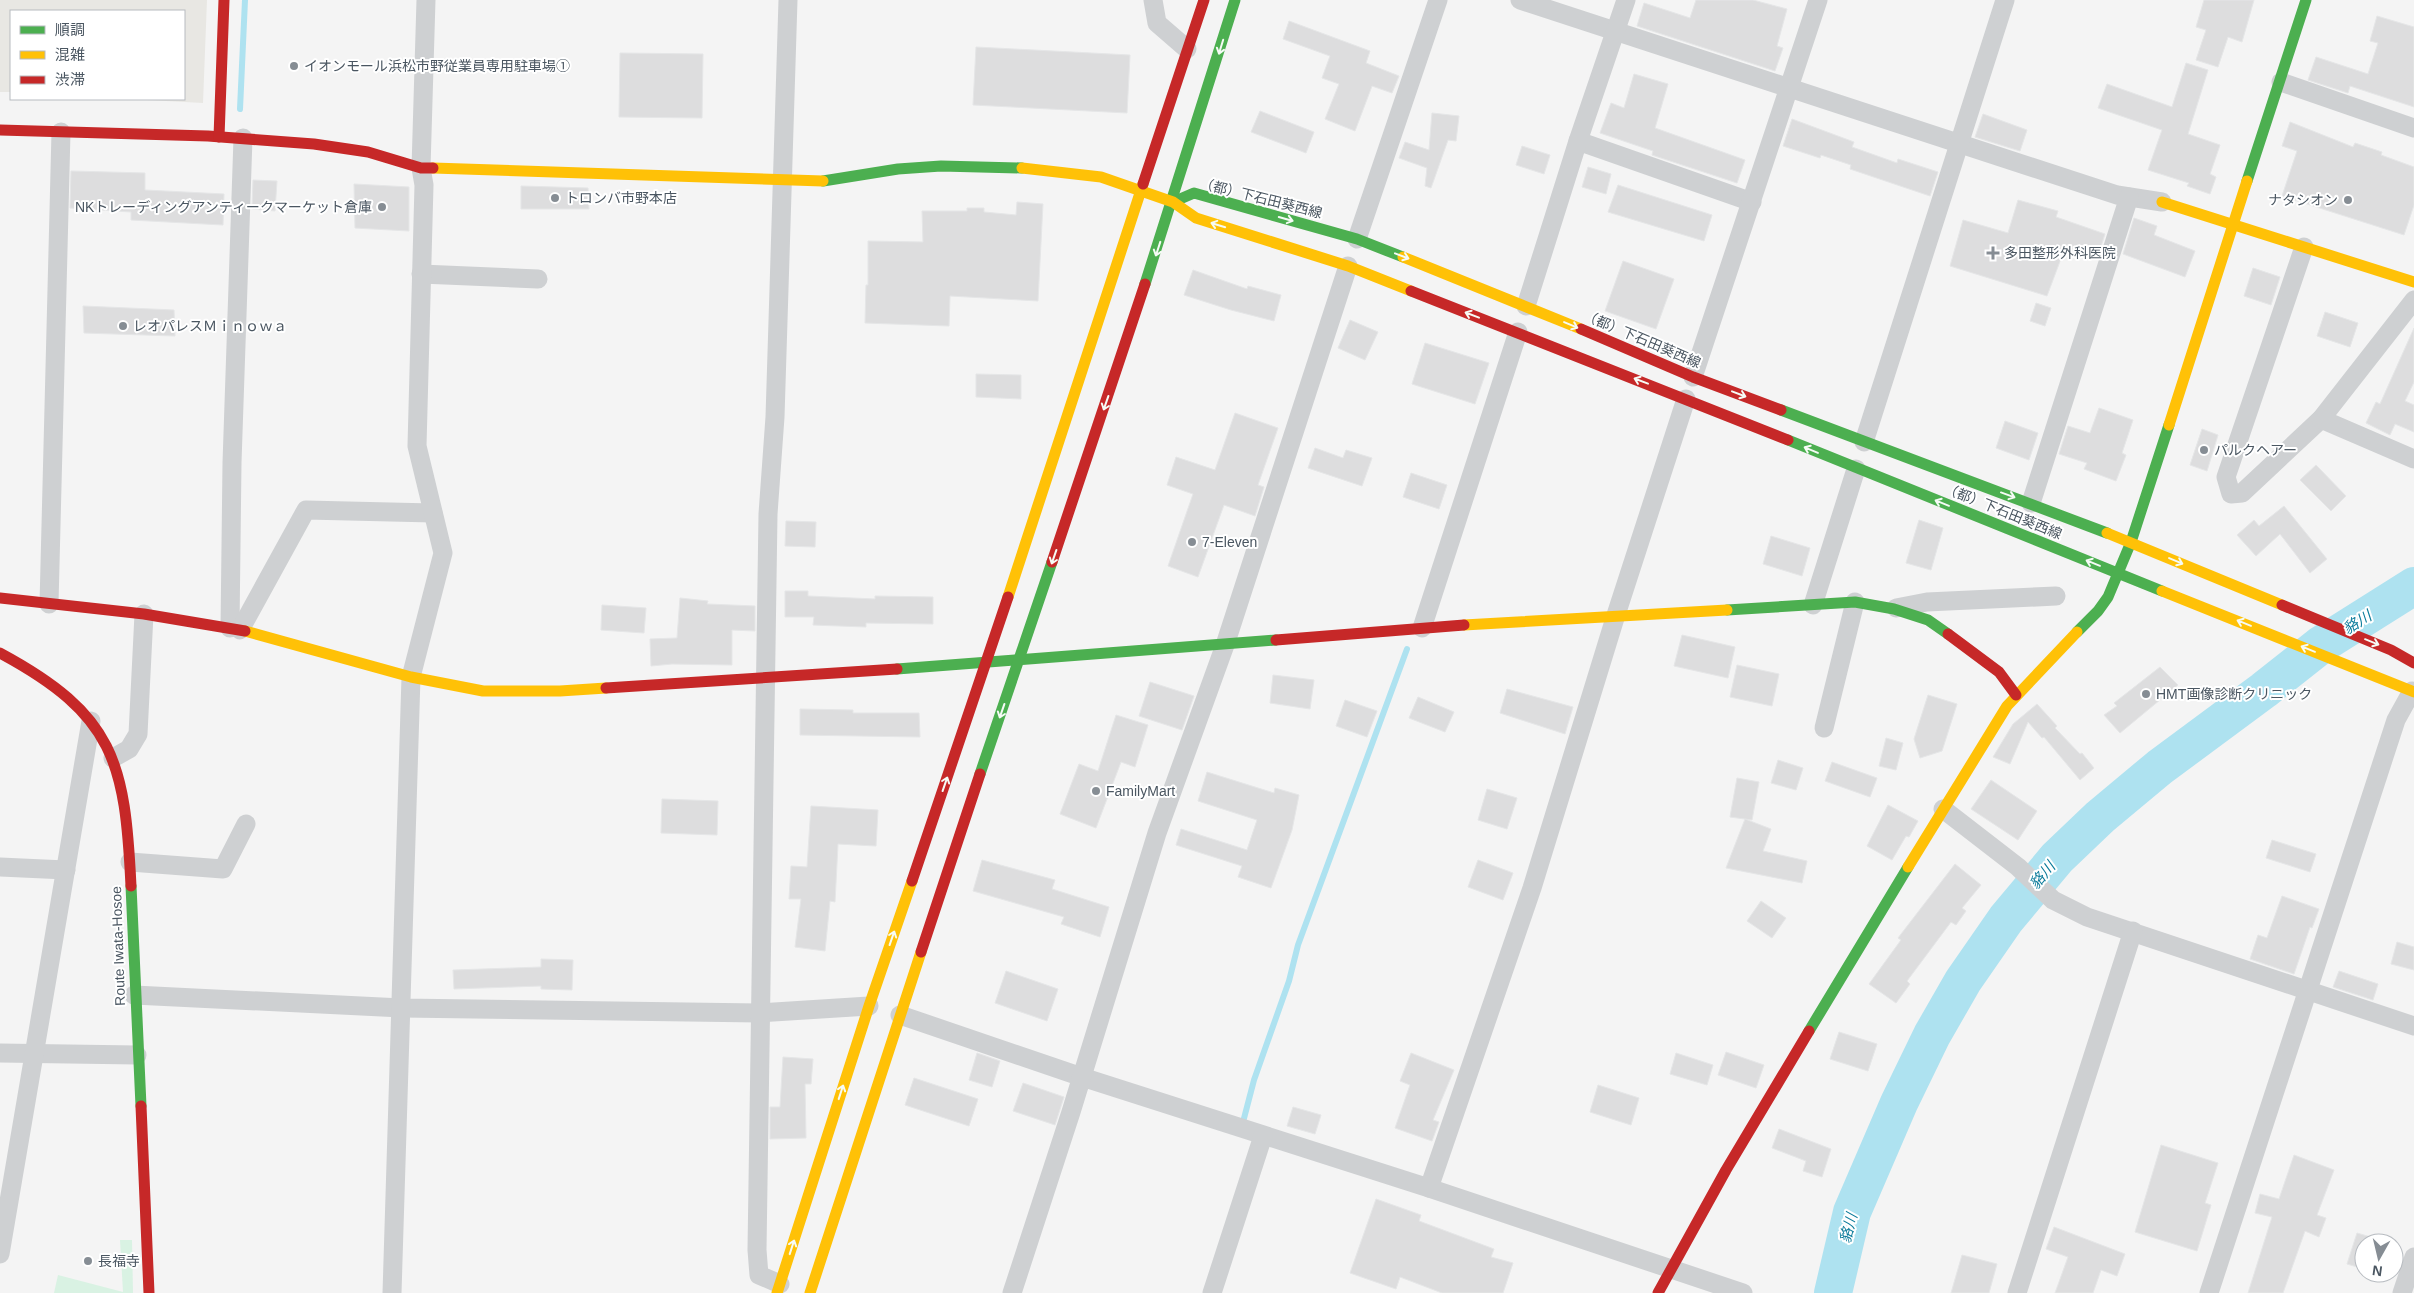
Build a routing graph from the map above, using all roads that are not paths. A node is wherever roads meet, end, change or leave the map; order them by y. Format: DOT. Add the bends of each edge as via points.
graph roads {
  1 [pos="224,0"];
  2 [pos="426,0"];
  3 [pos="788,0"];
  4 [pos="1153,0"];
  5 [pos="1204,0"];
  6 [pos="1235,0"];
  7 [pos="1438,0"];
  8 [pos="1520,0"];
  9 [pos="1626,0"];
  10 [pos="1818,0"];
  11 [pos="2005,0"];
  12 [pos="2306,0"];
  13 [pos="1615,32"];
  14 [pos="1187,49"];
  15 [pos="2281,82"];
  16 [pos="1790,88"];
  17 [pos="2414,128"];
  18 [pos="0,130"];
  19 [pos="61,132"];
  20 [pos="219,137"];
  21 [pos="243,138"];
  22 [pos="1578,141"];
  23 [pos="1961,144"];
  24 [pos="421,168"];
  25 [pos="782,180"];
  26 [pos="1140,192"];
  27 [pos="2129,197"];
  28 [pos="1173,202"];
  29 [pos="1752,202"];
  30 [pos="2162,202"];
  31 [pos="2233,223"];
  32 [pos="1357,239"];
  33 [pos="2304,247"];
  34 [pos="1348,266"];
  35 [pos="421,274"];
  36 [pos="538,279"];
  37 [pos="2414,282"];
  38 [pos="2414,300"];
  39 [pos="1526,306"];
  40 [pos="1518,332"];
  41 [pos="1693,377"];
  42 [pos="1686,399"];
  43 [pos="2321,419"];
  44 [pos="1864,442"];
  45 [pos="2414,459"];
  46 [pos="1856,469"];
  47 [pos="2031,503"];
  48 [pos="433,513"];
  49 [pos="2131,542"];
  50 [pos="2119,574"];
  51 [pos="2056,596"];
  52 [pos="0,598"];
  53 [pos="1855,602"];
  54 [pos="49,604"];
  55 [pos="1813,605"];
  56 [pos="1894,608"];
  57 [pos="144,614"];
  58 [pos="1615,618"];
  59 [pos="1422,628"];
  60 [pos="235,629"];
  61 [pos="1225,645"];
  62 [pos="0,653"];
  63 [pos="1019,661"];
  64 [pos="986,663"];
  65 [pos="2414,663"];
  66 [pos="410,677"];
  67 [pos="767,679"];
  68 [pos="2413,691"];
  69 [pos="2016,695"];
  70 [pos="91,721"];
  71 [pos="1824,728"];
  72 [pos="113,758"];
  73 [pos="1943,809"];
  74 [pos="246,824"];
  75 [pos="130,862"];
  76 [pos="0,867"];
  77 [pos="66,870"];
  78 [pos="2133,932"];
  79 [pos="2307,991"];
  80 [pos="134,995"];
  81 [pos="869,1006"];
  82 [pos="402,1008"];
  83 [pos="759,1013"];
  84 [pos="900,1015"];
  85 [pos="2414,1026"];
  86 [pos="0,1053"];
  87 [pos="34,1055"];
  88 [pos="137,1055"];
  89 [pos="1082,1077"];
  90 [pos="1263,1136"];
  91 [pos="1429,1188"];
  92 [pos="0,1254"];
  93 [pos="2414,1257"];
  94 [pos="1672,1269"];
  95 [pos="778,1288"];
  96 [pos="149,1293"];
  97 [pos="392,1293"];
  98 [pos="810,1293"];
  99 [pos="1012,1293"];
  100 [pos="1212,1293"];
  101 [pos="1658,1293"];
  102 [pos="1743,1293"];
  103 [pos="2017,1293"];
  104 [pos="2209,1293"];
  105 [pos="2402,1293"];
  1 -- 20 [label="street"];
  2 -- 24 [label="street"];
  3 -- 25 [label="street"];
  4 -- 14 [label="street" via="1157,23"];
  5 -- 14 [label="street"];
  6 -- 28 [label="street, one-way"];
  7 -- 32 [label="street"];
  8 -- 13 [label="street"];
  9 -- 13 [label="street"];
  10 -- 16 [label="street"];
  11 -- 23 [label="street"];
  12 -- 15 [label="street"];
  13 -- 16 [label="street"];
  13 -- 22 [label="street"];
  14 -- 26 [label="street"];
  15 -- 17 [label="street"];
  15 -- 31 [label="street"];
  16 -- 23 [label="street"];
  16 -- 29 [label="street"];
  18 -- 19 [label="street"];
  19 -- 20 [label="street"];
  19 -- 54 [label="street"];
  20 -- 21 [label="street"];
  21 -- 24 [label="street" via="371,151"];
  21 -- 60 [label="street" via="232,463"];
  22 -- 29 [label="street"];
  22 -- 39 [label="street"];
  23 -- 27 [label="street"];
  23 -- 44 [label="street"];
  24 -- 25 [label="street"];
  24 -- 35 [label="street" via="424,185"];
  25 -- 26 [label="street" via="831,181 898,169 941,166 1041,170 1101,177"];
  25 -- 67 [label="street" via="775,417 768,514"];
  26 -- 28 [label="street"];
  26 -- 64 [label="street"];
  27 -- 30 [label="street"];
  27 -- 47 [label="street"];
  28 -- 32 [label="street, （都）下石田葵西線, one-way" via="1194,193"];
  34 -- 28 [label="street, （都）下石田葵西線, one-way" via="1196,218"];
  28 -- 63 [label="street, one-way"];
  29 -- 41 [label="street"];
  30 -- 31 [label="street"];
  31 -- 33 [label="street"];
  31 -- 49 [label="street"];
  32 -- 39 [label="street, （都）下石田葵西線, one-way"];
  33 -- 37 [label="street"];
  33 -- 43 [label="street" via="2226,478 2231,494 2242,493"];
  40 -- 34 [label="street, （都）下石田葵西線, one-way"];
  34 -- 61 [label="street"];
  35 -- 36 [label="street"];
  35 -- 48 [label="street" via="417,446"];
  38 -- 43 [label="street"];
  39 -- 41 [label="street, （都）下石田葵西線, one-way"];
  42 -- 40 [label="street, （都）下石田葵西線, one-way"];
  40 -- 59 [label="street"];
  41 -- 44 [label="street, （都）下石田葵西線, one-way"];
  46 -- 42 [label="street, （都）下石田葵西線, one-way"];
  42 -- 58 [label="street"];
  43 -- 45 [label="street"];
  44 -- 47 [label="street, （都）下石田葵西線, one-way"];
  50 -- 46 [label="street, （都）下石田葵西線, one-way"];
  46 -- 55 [label="street"];
  47 -- 49 [label="street, （都）下石田葵西線"];
  48 -- 60 [label="street" via="306,510"];
  48 -- 66 [label="street" via="443,553"];
  49 -- 50 [label="street"];
  49 -- 65 [label="street, （都）下石田葵西線, one-way" via="2391,650"];
  68 -- 50 [label="street, （都）下石田葵西線, one-way"];
  50 -- 69 [label="street" via="2098,611"];
  51 -- 56 [label="street" via="1927,602"];
  52 -- 54 [label="street"];
  53 -- 55 [label="street"];
  53 -- 56 [label="street"];
  53 -- 71 [label="street"];
  54 -- 57 [label="street"];
  55 -- 58 [label="street"];
  56 -- 69 [label="street" via="1928,620 1953,637 1999,672"];
  57 -- 60 [label="street"];
  57 -- 72 [label="street" via="138,734 129,749"];
  58 -- 59 [label="street"];
  58 -- 91 [label="street" via="1532,888"];
  59 -- 61 [label="street"];
  60 -- 66 [label="street"];
  61 -- 63 [label="street"];
  61 -- 89 [label="street" via="1157,833"];
  62 -- 70 [label="street, Route Iwata-Hosoe" via="74,702"];
  63 -- 64 [label="street"];
  63 -- 84 [label="street, one-way"];
  64 -- 67 [label="street"];
  81 -- 64 [label="street, one-way"];
  66 -- 67 [label="street" via="483,691"];
  66 -- 82 [label="street"];
  67 -- 83 [label="street"];
  68 -- 79 [label="street" via="2396,720"];
  69 -- 73 [label="street"];
  70 -- 72 [label="street, Route Iwata-Hosoe"];
  70 -- 77 [label="street"];
  72 -- 75 [label="street, Route Iwata-Hosoe" via="125,804"];
  73 -- 78 [label="street" via="2018,867 2053,900 2086,917"];
  73 -- 94 [label="street" via="1726,1170"];
  74 -- 75 [label="street" via="223,869"];
  75 -- 80 [label="street, Route Iwata-Hosoe"];
  76 -- 77 [label="street"];
  77 -- 87 [label="street"];
  78 -- 79 [label="street"];
  78 -- 103 [label="street"];
  79 -- 85 [label="street"];
  79 -- 104 [label="street"];
  80 -- 82 [label="street"];
  80 -- 88 [label="street, Route Iwata-Hosoe"];
  81 -- 83 [label="street"];
  95 -- 81 [label="street, one-way"];
  82 -- 83 [label="street"];
  82 -- 97 [label="street"];
  83 -- 95 [label="street" via="757,1250 759,1275"];
  84 -- 89 [label="street"];
  84 -- 98 [label="street"];
  86 -- 87 [label="street"];
  87 -- 88 [label="street"];
  87 -- 92 [label="street"];
  88 -- 96 [label="street, Route Iwata-Hosoe"];
  89 -- 90 [label="street"];
  89 -- 99 [label="street"];
  90 -- 91 [label="street"];
  90 -- 100 [label="street"];
  91 -- 94 [label="street"];
  93 -- 105 [label="street"];
  94 -- 101 [label="street"];
  94 -- 102 [label="street"];
}
